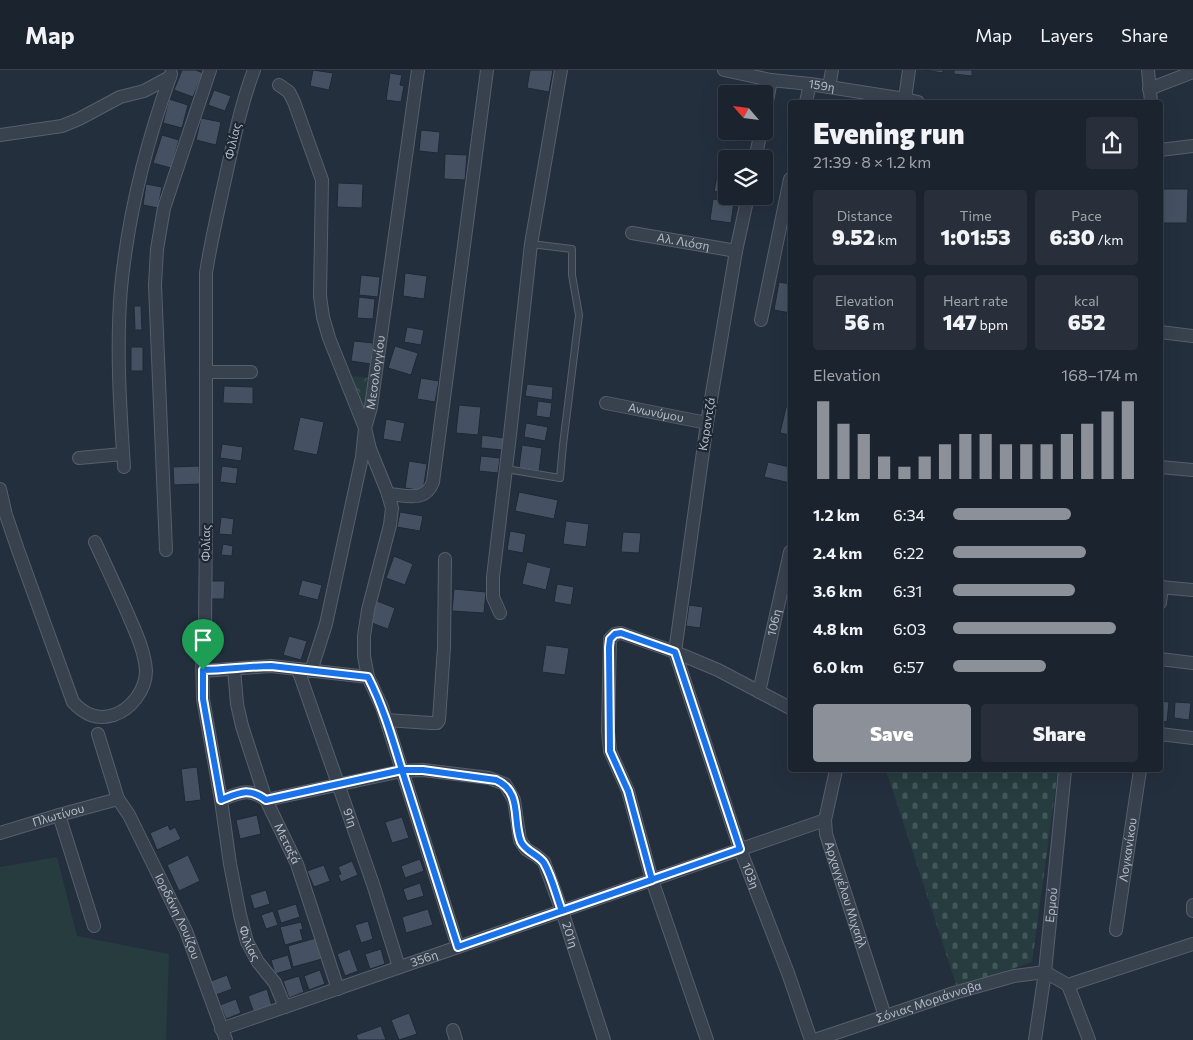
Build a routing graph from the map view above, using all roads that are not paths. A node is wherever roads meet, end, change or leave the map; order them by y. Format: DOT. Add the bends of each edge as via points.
graph roads {
  1 [pos="210,70"];
  2 [pos="254,70"];
  3 [pos="418,70"];
  4 [pos="487,70"];
  5 [pos="561,70"];
  6 [pos="724,70"];
  7 [pos="832,70"];
  8 [pos="909,70"];
  9 [pos="1148,70"];
  10 [pos="1193,72"];
  11 [pos="171,73"];
  12 [pos="804,79"];
  13 [pos="771,80"];
  14 [pos="279,85"];
  15 [pos="770,85"];
  16 [pos="829,87"];
  17 [pos="1149,89"];
  18 [pos="883,99"];
  19 [pos="905,99"];
  20 [pos="806,100"];
  21 [pos="909,100"];
  22 [pos="1151,100"];
  23 [pos="0,135"];
  24 [pos="1193,146"];
  25 [pos="1163,149"];
  26 [pos="788,190"];
  27 [pos="746,205"];
  28 [pos="632,233"];
  29 [pos="531,244"];
  30 [pos="736,251"];
  31 [pos="761,320"];
  32 [pos="1163,332"];
  33 [pos="1193,336"];
  34 [pos="206,372"];
  35 [pos="252,372"];
  36 [pos="606,403"];
  37 [pos="707,422"];
  38 [pos="365,428"];
  39 [pos="79,458"];
  40 [pos="1163,467"];
  41 [pos="506,469"];
  42 [pos="1193,470"];
  43 [pos="0,489"];
  44 [pos="388,494"];
  45 [pos="95,542"];
  46 [pos="166,550"];
  47 [pos="445,559"];
  48 [pos="788,561"];
  49 [pos="1163,587"];
  50 [pos="1193,590"];
  51 [pos="500,613"];
  52 [pos="675,652"];
  53 [pos="1163,659"];
  54 [pos="1193,663"];
  55 [pos="234,669"];
  56 [pos="297,669"];
  57 [pos="203,670"];
  58 [pos="311,671"];
  59 [pos="368,677"];
  60 [pos="759,692"];
  61 [pos="788,707"];
  62 [pos="386,720"];
  63 [pos="98,734"];
  64 [pos="1163,734"];
  65 [pos="1193,738"];
  66 [pos="402,770"];
  67 [pos="836,772"];
  68 [pos="1065,772"];
  69 [pos="1140,772"];
  70 [pos="338,784"];
  71 [pos="118,799"];
  72 [pos="221,800"];
  73 [pos="266,800"];
  74 [pos="59,815"];
  75 [pos="825,820"];
  76 [pos="0,833"];
  77 [pos="740,849"];
  78 [pos="652,880"];
  79 [pos="1193,905"];
  80 [pos="562,911"];
  81 [pos="1193,911"];
  82 [pos="94,926"];
  83 [pos="1116,930"];
  84 [pos="1193,944"];
  85 [pos="458,947"];
  86 [pos="399,967"];
  87 [pos="1045,972"];
  88 [pos="1068,985"];
  89 [pos="338,988"];
  90 [pos="285,1007"];
  91 [pos="885,1016"];
  92 [pos="223,1034"];
  93 [pos="604,1040"];
  94 [pos="707,1040"];
  95 [pos="813,1040"];
  96 [pos="1035,1040"];
  97 [pos="1089,1040"];
  1 -- 46 [label="street" via="164,208 157,249 155,285"];
  2 -- 34 [label="street, Φιλίας" via="234,136 206,273"];
  3 -- 38 [label="street, Μεσολογγίου" via="371,407"];
  4 -- 44 [label="street" via="433,482 424,495"];
  5 -- 29 [label="street"];
  6 -- 13 [label="street, 159η"];
  7 -- 16 [label="street"];
  8 -- 19 [label="street"];
  9 -- 17 [label="street"];
  10 -- 17 [label="street"];
  11 -- 23 [label="street" via="144,91 120,96 62,126"];
  11 -- 39 [label="street" via="134,205 121,289 124,461"];
  12 -- 13 [label="street, 159η"];
  12 -- 16 [label="street, 159η"];
  12 -- 20 [label="street"];
  13 -- 15 [label="street"];
  14 -- 38 [label="street" via="289,92 294,102 322,180 320,296 323,317 328,338"];
  16 -- 18 [label="street, 159η"];
  17 -- 22 [label="street"];
  18 -- 19 [label="street, 159η"];
  19 -- 21 [label="street, 159η"];
  24 -- 25 [label="street"];
  26 -- 31 [label="street"];
  27 -- 30 [label="street, Καραντζά"];
  28 -- 30 [label="street, Αλ. Λιόση"];
  29 -- 41 [label="street"];
  29 -- 41 [label="lane" via="572,250 572,275 579,316 574,361 560,478"];
  30 -- 37 [label="street, Καραντζά"];
  32 -- 33 [label="street"];
  34 -- 35 [label="street"];
  34 -- 57 [label="street, Φιλίας"];
  36 -- 37 [label="street, Ανωνύμου"];
  37 -- 52 [label="street, Καραντζά"];
  38 -- 44 [label="street"];
  38 -- 58 [label="street, Μεσολογγίου" via="362,457 328,615"];
  40 -- 42 [label="street"];
  41 -- 51 [label="street" via="493,577 493,597"];
  43 -- 45 [label="street" via="6,515 73,702 92,716 106,717 123,712 138,696 145,683 146,670 140,642"];
  44 -- 59 [label="street" via="392,508 390,525 364,636"];
  47 -- 62 [label="street" via="439,720 431,723"];
  48 -- 60 [label="street, 106η"];
  49 -- 50 [label="street"];
  52 -- 60 [label="street"];
  52 -- 77 [label="street, 103η"];
  52 -- 78 [label="street" via="621,633 610,639 610,751 628,791"];
  53 -- 54 [label="street"];
  55 -- 56 [label="street" via="256,666"];
  55 -- 57 [label="street"];
  55 -- 73 [label="street, Μεταξά" via="236,704"];
  56 -- 58 [label="street"];
  56 -- 70 [label="street, 91η"];
  57 -- 72 [label="street, Φιλίας" via="203,699"];
  58 -- 59 [label="street"];
  59 -- 62 [label="street"];
  60 -- 61 [label="street"];
  62 -- 66 [label="street"];
  63 -- 71 [label="street, Ιορδάνη Λουίζου"];
  64 -- 65 [label="street"];
  66 -- 70 [label="street"];
  66 -- 80 [label="street, 201η" via="489,778 505,784 514,800 520,840 544,862"];
  66 -- 85 [label="street"];
  67 -- 75 [label="street, Αρχαγγέλου Μιχαήλ"];
  68 -- 87 [label="street, Ερμού"];
  69 -- 83 [label="street, Λογκανίκου"];
  70 -- 73 [label="street"];
  70 -- 86 [label="street, 91η"];
  71 -- 74 [label="street, Πλωτίνου"];
  71 -- 92 [label="street, Ιορδάνη Λουίζου" via="186,931"];
  72 -- 73 [label="street" via="246,792 257,793"];
  72 -- 90 [label="street, Φιλίας" via="230,864 247,942 275,984"];
  73 -- 89 [label="street, Μεταξά" via="297,864"];
  74 -- 76 [label="street, Πλωτίνου"];
  74 -- 82 [label="street"];
  75 -- 77 [label="street, 356η"];
  75 -- 91 [label="street, Αρχαγγέλου Μιχαήλ" via="826,834"];
  77 -- 78 [label="street, 356η"];
  77 -- 95 [label="street, 103η"];
  78 -- 80 [label="street, 356η"];
  78 -- 94 [label="street"];
  79 -- 81 [label="street"];
  80 -- 85 [label="street, 356η"];
  80 -- 93 [label="street, 201η"];
  84 -- 88 [label="street"];
  85 -- 86 [label="street, 356η"];
  86 -- 89 [label="street, 356η"];
  87 -- 88 [label="street"];
  87 -- 91 [label="street, Σόνιας Μοριάννοβα" via="1014,976 954,992"];
  87 -- 96 [label="street, Ερμού"];
  88 -- 97 [label="street"];
  89 -- 90 [label="street, 356η"];
  90 -- 92 [label="street, 356η"];
  91 -- 95 [label="street, Σόνιας Μοριάννοβα"];
}
